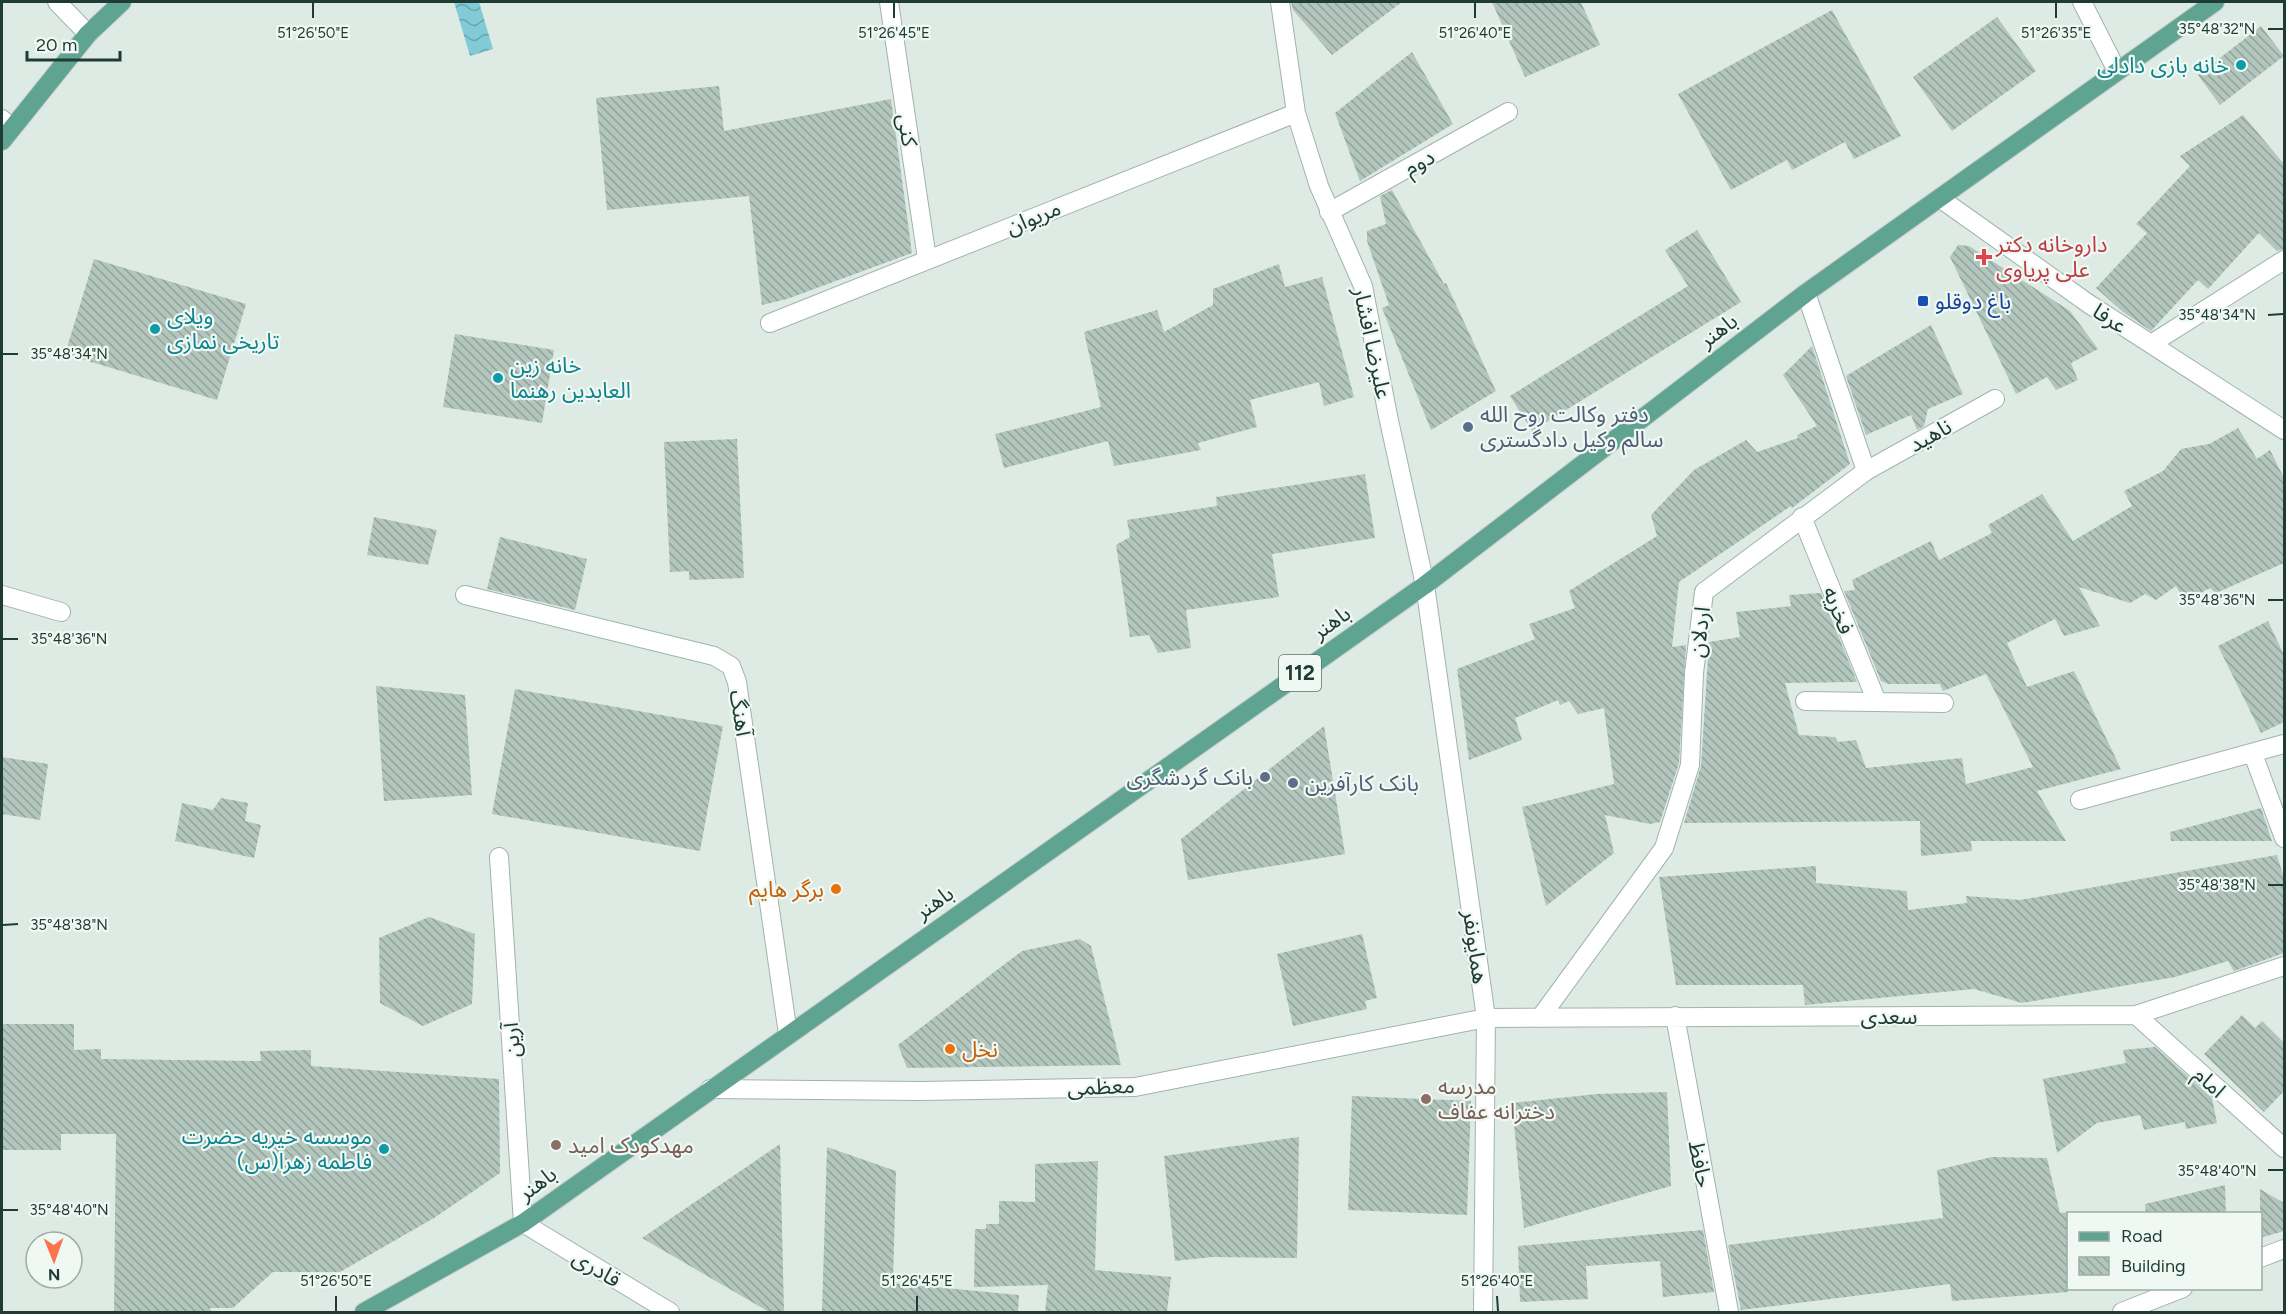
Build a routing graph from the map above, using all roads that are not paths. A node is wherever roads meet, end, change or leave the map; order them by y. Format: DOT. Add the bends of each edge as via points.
graph roads {
  1 [pos="57,2"];
  2 [pos="122,2"];
  3 [pos="889,2"];
  4 [pos="1280,2"];
  5 [pos="2082,2"];
  6 [pos="2215,2"];
  7 [pos="88,34"];
  8 [pos="2117,71"];
  9 [pos="1508,112"];
  10 [pos="1296,113"];
  11 [pos="5,130"];
  12 [pos="1941,199"];
  13 [pos="1329,212"];
  14 [pos="927,259"];
  15 [pos="2284,260"];
  16 [pos="1806,293"];
  17 [pos="770,323"];
  18 [pos="2151,344"];
  19 [pos="1995,399"];
  20 [pos="2284,430"];
  21 [pos="1866,471"];
  22 [pos="1802,517"];
  23 [pos="1425,585"];
  24 [pos="2,595"];
  25 [pos="465,595"];
  26 [pos="61,612"];
  27 [pos="1805,701"];
  28 [pos="1877,702"];
  29 [pos="1944,703"];
  30 [pos="2284,744"];
  31 [pos="2253,754"];
  32 [pos="2080,800"];
  33 [pos="2284,838"];
  34 [pos="499,857"];
  35 [pos="2284,966"];
  36 [pos="2136,1015"];
  37 [pos="1675,1016"];
  38 [pos="1486,1018"];
  39 [pos="1540,1018"];
  40 [pos="788,1034"];
  41 [pos="710,1089"];
  42 [pos="2284,1148"];
  43 [pos="523,1223"];
  44 [pos="2284,1249"];
  45 [pos="2262,1257"];
  46 [pos="2178,1290"];
  47 [pos="364,1312"];
  48 [pos="670,1312"];
  49 [pos="1483,1312"];
  50 [pos="1729,1312"];
  51 [pos="2122,1312"];
  1 -- 7 [label="street"];
  2 -- 7 [label="main road"];
  3 -- 14 [label="street, کنی"];
  4 -- 10 [label="street, علیرضا افشار"];
  5 -- 8 [label="street"];
  6 -- 8 [label="main road, باهنر / 112"];
  7 -- 11 [label="main road"];
  8 -- 12 [label="main road, باهنر / 112"];
  9 -- 13 [label="street, دوم"];
  10 -- 13 [label="street, علیرضا افشار"];
  10 -- 14 [label="street, مریوان"];
  12 -- 16 [label="main road, باهنر / 112"];
  12 -- 18 [label="street, عرفا"];
  13 -- 23 [label="street, علیرضا افشار" via="1363,286"];
  14 -- 17 [label="street, مریوان"];
  15 -- 18 [label="street"];
  16 -- 21 [label="street"];
  16 -- 23 [label="main road, باهنر / 112"];
  18 -- 20 [label="street, عرفا"];
  19 -- 21 [label="street, ناهید"];
  21 -- 22 [label="street, اردلان"];
  22 -- 28 [label="street, فخریه"];
  22 -- 39 [label="street, اردلان" via="1704,592 1694,674 1690,765 1664,848"];
  23 -- 38 [label="street, همایونفر"];
  23 -- 40 [label="main road, باهنر / 112"];
  24 -- 26 [label="street"];
  25 -- 40 [label="street, آهنگ" via="714,656 731,666 737,682"];
  27 -- 28 [label="street"];
  28 -- 29 [label="street"];
  30 -- 31 [label="street"];
  31 -- 32 [label="street"];
  31 -- 33 [label="street"];
  34 -- 43 [label="street, آرین"];
  35 -- 36 [label="street, سعدی"];
  36 -- 37 [label="street, سعدی"];
  36 -- 42 [label="street, امام"];
  37 -- 39 [label="street, سعدی"];
  37 -- 50 [label="street, حافظ"];
  38 -- 39 [label="street, سعدی"];
  38 -- 41 [label="street, معظمی" via="1135,1087"];
  38 -- 49 [label="street, همایونفر"];
  40 -- 41 [label="main road, باهنر / 112"];
  41 -- 43 [label="main road, باهنر / 112"];
  43 -- 47 [label="main road, باهنر / 112"];
  43 -- 48 [label="street, قادری"];
  44 -- 45 [label="street"];
  46 -- 51 [label="street"];
}
